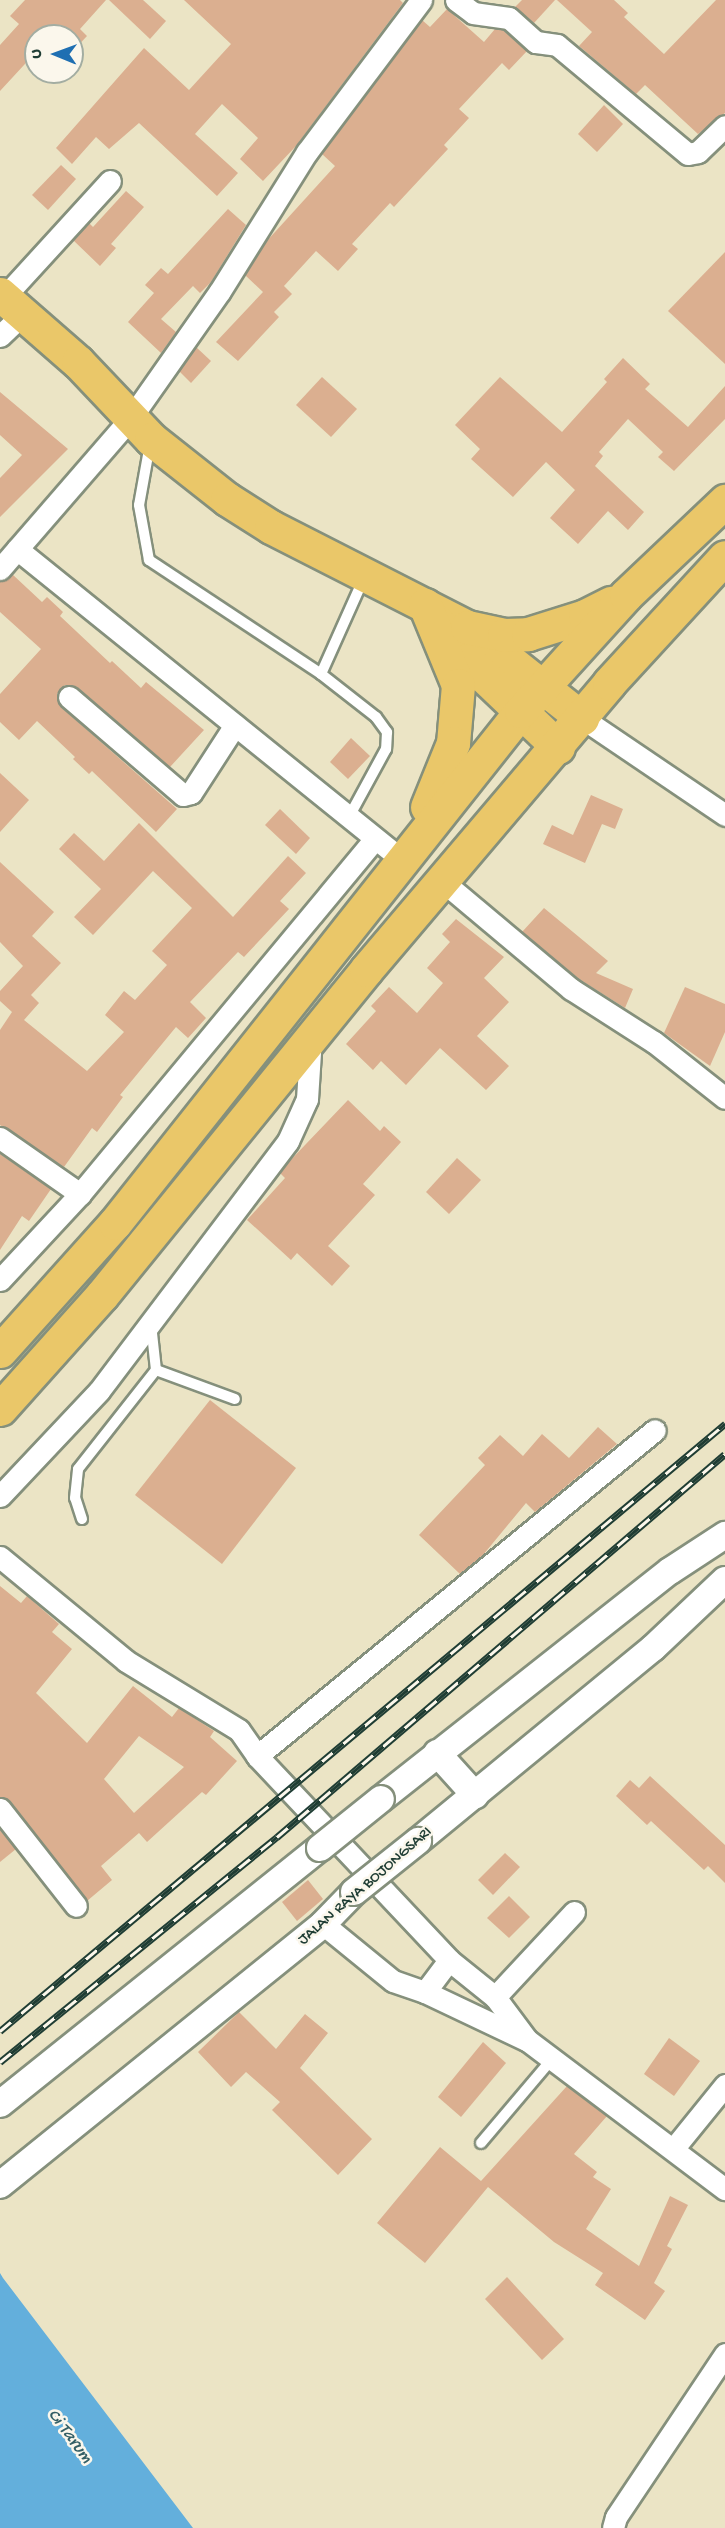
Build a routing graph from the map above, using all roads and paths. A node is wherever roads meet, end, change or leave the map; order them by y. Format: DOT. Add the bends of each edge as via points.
graph roads {
  1 [pos="421,0"];
  2 [pos="456,0"];
  3 [pos="725,126"];
  4 [pos="110,181"];
  5 [pos="9,301"];
  6 [pos="0,336"];
  7 [pos="141,429"];
  8 [pos="725,501"];
  9 [pos="17,549"];
  10 [pos="725,557"];
  11 [pos="0,569"];
  12 [pos="365,576"];
  13 [pos="626,595"];
  14 [pos="425,605"];
  15 [pos="467,627"];
  16 [pos="321,674"];
  17 [pos="542,688"];
  18 [pos="69,697"];
  19 [pos="521,711"];
  20 [pos="582,718"];
  21 [pos="235,725"];
  22 [pos="558,747"];
  23 [pos="725,815"];
  24 [pos="349,817"];
  25 [pos="375,839"];
  26 [pos="402,860"];
  27 [pos="441,880"];
  28 [pos="311,1037"];
  29 [pos="725,1098"];
  30 [pos="0,1138"];
  31 [pos="80,1194"];
  32 [pos="0,1280"];
  33 [pos="151,1324"];
  34 [pos="0,1351"];
  35 [pos="156,1370"];
  36 [pos="235,1399"];
  37 [pos="0,1409"];
  38 [pos="655,1430"];
  39 [pos="0,1496"];
  40 [pos="82,1519"];
  41 [pos="725,1535"];
  42 [pos="0,1557"];
  43 [pos="725,1580"];
  44 [pos="437,1753"];
  45 [pos="257,1756"];
  46 [pos="475,1795"];
  47 [pos="0,1809"];
  48 [pos="76,1906"];
  49 [pos="574,1912"];
  50 [pos="323,1924"];
  51 [pos="449,1960"];
  52 [pos="425,1992"];
  53 [pos="495,1997"];
  54 [pos="527,2040"];
  55 [pos="552,2059"];
  56 [pos="725,2085"];
  57 [pos="0,2104"];
  58 [pos="481,2143"];
  59 [pos="674,2148"];
  60 [pos="0,2185"];
  61 [pos="725,2189"];
  62 [pos="725,2354"];
  63 [pos="613,2528"];
  1 -- 7 [label="street" via="308,152 220,291"];
  2 -- 3 [label="street" via="473,13 509,18 536,42 557,45 688,154 698,152"];
  4 -- 5 [label="street"];
  5 -- 6 [label="street"];
  5 -- 7 [label="main road" via="78,362"];
  7 -- 9 [label="street"];
  7 -- 12 [label="main road" via="253,516"];
  7 -- 16 [label="lane" via="140,505 149,560"];
  8 -- 13 [label="main road"];
  9 -- 11 [label="street"];
  9 -- 21 [label="street"];
  10 -- 20 [label="main road" via="609,682"];
  12 -- 14 [label="main road"];
  12 -- 16 [label="lane"];
  13 -- 15 [label="main road" via="585,616 528,634 504,635"];
  13 -- 17 [label="main road"];
  14 -- 15 [label="main road"];
  14 -- 19 [label="main road" via="467,660"];
  14 -- 26 [label="main road" via="458,685 457,715 443,772"];
  15 -- 17 [label="main road"];
  16 -- 24 [label="lane" via="376,717 387,732 386,749"];
  17 -- 19 [label="main road"];
  17 -- 20 [label="main road"];
  18 -- 21 [label="street" via="183,795 191,793"];
  19 -- 22 [label="main road"];
  19 -- 26 [label="main road"];
  20 -- 22 [label="main road"];
  20 -- 23 [label="street"];
  21 -- 24 [label="street"];
  22 -- 27 [label="main road"];
  24 -- 25 [label="street"];
  25 -- 26 [label="street"];
  25 -- 31 [label="street"];
  26 -- 34 [label="main road" via="116,1223"];
  27 -- 28 [label="main road"];
  27 -- 29 [label="street" via="571,990 654,1042"];
  28 -- 33 [label="street" via="307,1099 288,1141"];
  28 -- 37 [label="main road" via="102,1295"];
  30 -- 31 [label="street"];
  31 -- 32 [label="street"];
  33 -- 35 [label="lane"];
  33 -- 39 [label="street" via="99,1391"];
  35 -- 36 [label="lane"];
  35 -- 40 [label="lane" via="78,1468 75,1498"];
  38 -- 45 [label="street"];
  41 -- 44 [label="street" via="670,1571"];
  42 -- 45 [label="street" via="126,1661 239,1730"];
  43 -- 46 [label="street, JALAN RAYA BOJONGSARI" via="653,1648"];
  44 -- 46 [label="street"];
  44 -- 57 [label="street, bridge"];
  45 -- 51 [label="street"];
  46 -- 50 [label="street, JALAN RAYA BOJONGSARI, bridge" via="354,1892"];
  47 -- 48 [label="street"];
  49 -- 53 [label="street"];
  50 -- 52 [label="street" via="393,1981"];
  50 -- 60 [label="street, JALAN RAYA BOJONGSARI"];
  51 -- 52 [label="street"];
  51 -- 53 [label="street"];
  52 -- 54 [label="street"];
  53 -- 54 [label="street"];
  54 -- 55 [label="street"];
  55 -- 58 [label="lane"];
  55 -- 59 [label="street"];
  56 -- 59 [label="street"];
  59 -- 61 [label="street"];
  62 -- 63 [label="street" via="616,2517"];
}
